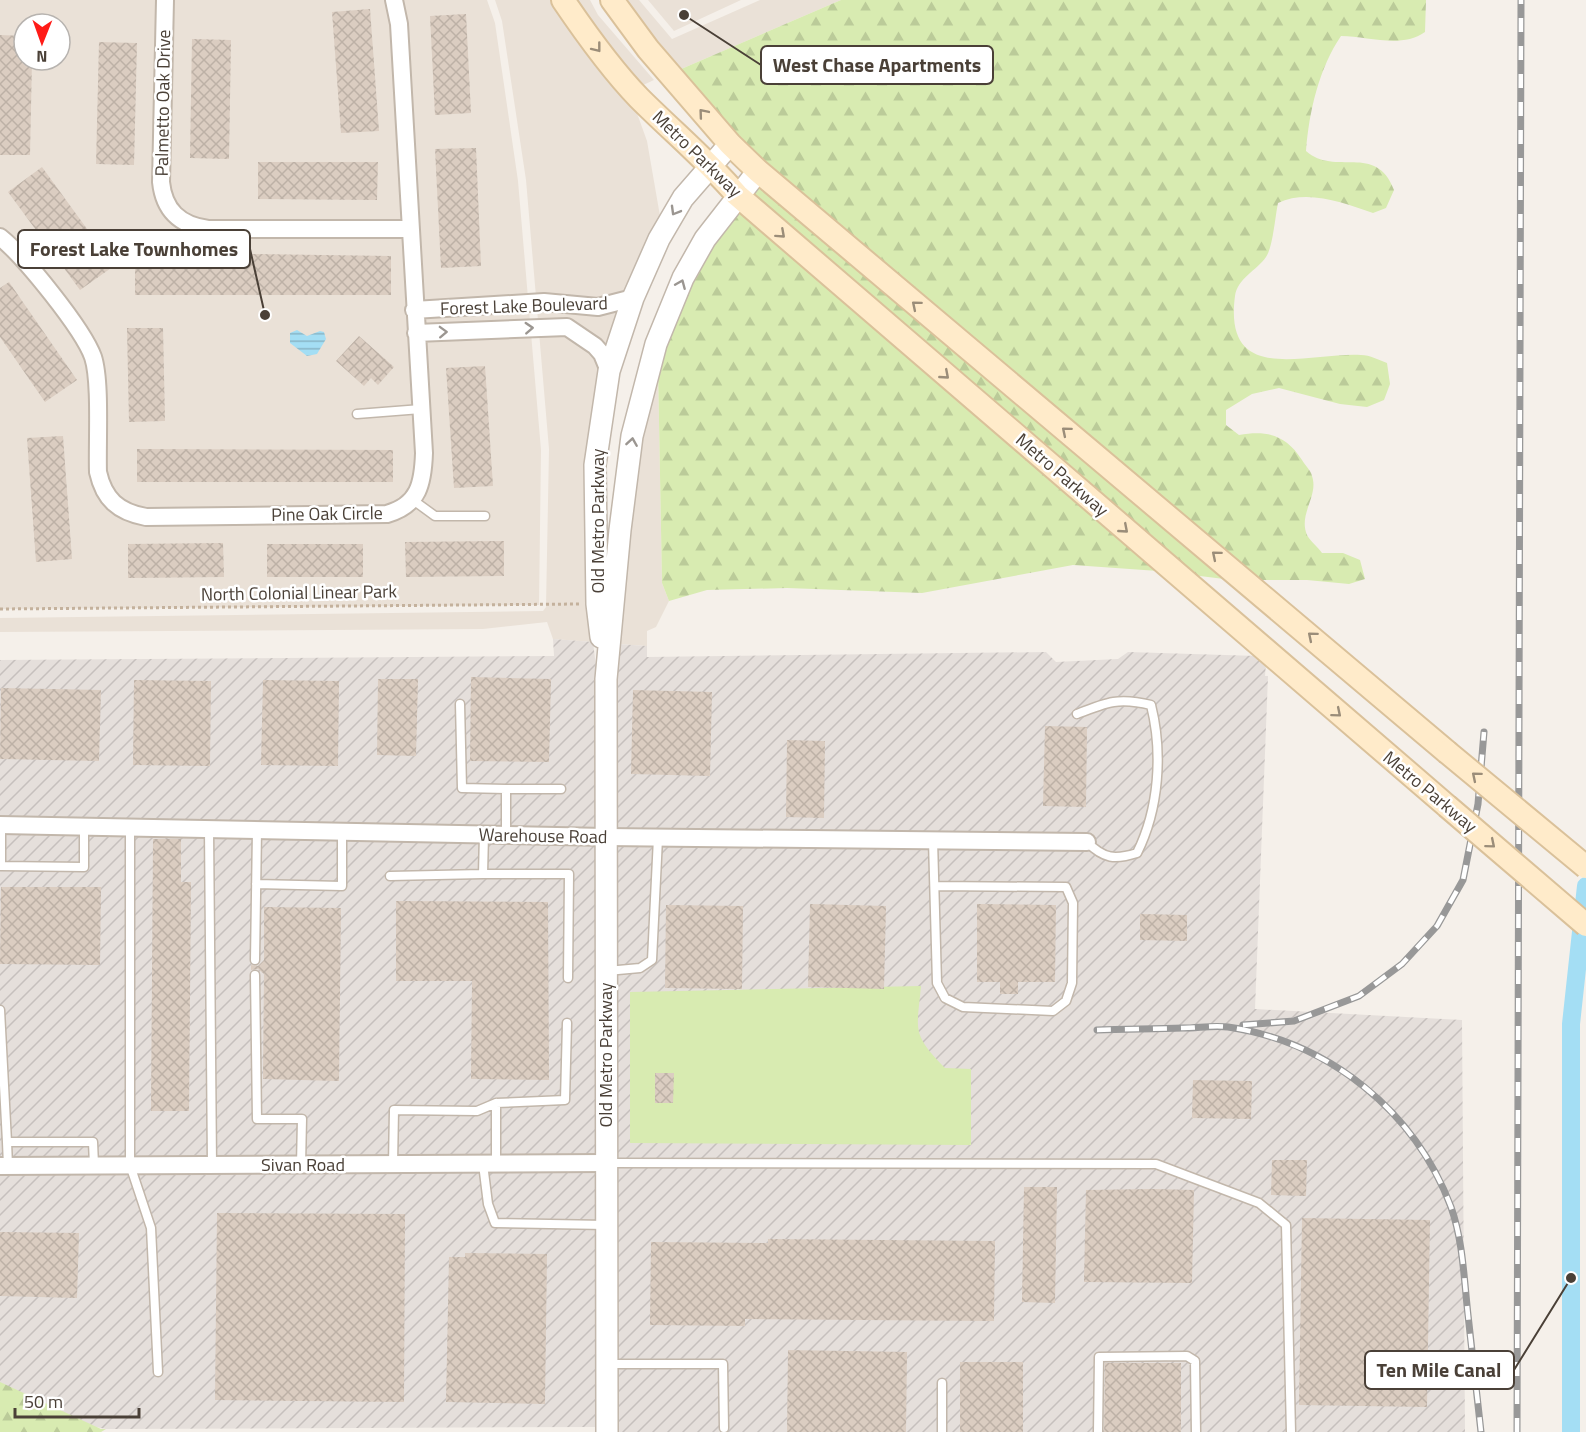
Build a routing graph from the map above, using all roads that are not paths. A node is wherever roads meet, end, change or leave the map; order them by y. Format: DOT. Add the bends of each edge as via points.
graph roads {
  1 [pos="165,0"];
  2 [pos="394,0"];
  3 [pos="563,0"];
  4 [pos="612,0"];
  5 [pos="730,144"];
  6 [pos="711,165"];
  7 [pos="758,171"];
  8 [pos="738,195"];
  9 [pos="410,229"];
  10 [pos="0,237"];
  11 [pos="633,298"];
  12 [pos="566,304"];
  13 [pos="469,307"];
  14 [pos="414,310"];
  15 [pos="567,327"];
  16 [pos="471,331"];
  17 [pos="416,333"];
  18 [pos="609,371"];
  19 [pos="421,409"];
  20 [pos="357,414"];
  21 [pos="595,474"];
  22 [pos="413,500"];
  23 [pos="485,516"];
  24 [pos="620,530"];
  25 [pos="606,679"];
  26 [pos="460,704"];
  27 [pos="1077,714"];
  28 [pos="506,789"];
  29 [pos="561,789"];
  30 [pos="1,825"];
  31 [pos="84,827"];
  32 [pos="130,828"];
  33 [pos="209,830"];
  34 [pos="257,830"];
  35 [pos="342,832"];
  36 [pos="484,835"];
  37 [pos="506,835"];
  38 [pos="606,837"];
  39 [pos="658,838"];
  40 [pos="933,840"];
  41 [pos="1087,842"];
  42 [pos="1586,867"];
  43 [pos="483,873"];
  44 [pos="390,876"];
  45 [pos="256,884"];
  46 [pos="934,885"];
  47 [pos="1586,925"];
  48 [pos="255,960"];
  49 [pos="606,971"];
  50 [pos="255,975"];
  51 [pos="568,978"];
  52 [pos="0,1010"];
  53 [pos="567,1023"];
  54 [pos="496,1103"];
  55 [pos="7,1142"];
  56 [pos="607,1163"];
  57 [pos="393,1164"];
  58 [pos="490,1164"];
  59 [pos="130,1165"];
  60 [pos="212,1165"];
  61 [pos="301,1165"];
  62 [pos="4,1166"];
  63 [pos="93,1166"];
  64 [pos="607,1225"];
  65 [pos="607,1365"];
  66 [pos="158,1372"];
  67 [pos="942,1383"];
  68 [pos="724,1428"];
  69 [pos="607,1432"];
  70 [pos="942,1432"];
  71 [pos="1098,1432"];
  72 [pos="1196,1432"];
  73 [pos="1291,1432"];
  1 -- 9 [label="street, Palmetto Oak Drive" via="161,182 165,202 176,217 207,229"];
  2 -- 9 [label="street" via="399,24"];
  3 -- 6 [label="main road, Metro Parkway, one-way" via="595,46 638,96"];
  5 -- 4 [label="main road, Metro Parkway, one-way" via="648,49"];
  5 -- 6 [label="street, Old Metro Parkway"];
  5 -- 7 [label="main road, Metro Parkway"];
  6 -- 8 [label="main road, Metro Parkway"];
  6 -- 11 [label="street, Old Metro Parkway, one-way" via="659,238"];
  7 -- 8 [label="street, Old Metro Parkway"];
  42 -- 7 [label="main road, Metro Parkway, one-way, bridge"];
  24 -- 8 [label="street, Old Metro Parkway, one-way" via="632,436 656,344 683,278 705,239"];
  8 -- 47 [label="main road, Metro Parkway, one-way, bridge"];
  9 -- 14 [label="street"];
  10 -- 22 [label="street, Pine Oak Circle" via="36,275 85,340 93,358 98,472 101,486 114,505 146,517 387,514"];
  11 -- 12 [label="street, Forest Lake Boulevard" via="598,307"];
  11 -- 18 [label="street, Old Metro Parkway"];
  12 -- 13 [label="street, Forest Lake Boulevard"];
  12 -- 15 [label="street"];
  13 -- 14 [label="street, Forest Lake Boulevard"];
  13 -- 16 [label="street"];
  14 -- 17 [label="street"];
  16 -- 15 [label="street, Forest Lake Boulevard, one-way"];
  15 -- 18 [label="street, Forest Lake Boulevard" via="595,345"];
  17 -- 16 [label="street, Forest Lake Boulevard, one-way"];
  17 -- 19 [label="street"];
  18 -- 21 [label="street, Old Metro Parkway"];
  19 -- 20 [label="lane"];
  19 -- 22 [label="street" via="423,477"];
  21 -- 24 [label="street" via="603,515 611,530"];
  21 -- 25 [label="street, Old Metro Parkway" via="597,604"];
  22 -- 23 [label="lane" via="435,516"];
  24 -- 25 [label="street, Old Metro Parkway"];
  25 -- 38 [label="street, Old Metro Parkway"];
  26 -- 28 [label="lane" via="462,788"];
  27 -- 41 [label="lane" via="1127,699 1151,705 1157,728 1154,799 1146,835 1137,853 1115,860 1098,854"];
  28 -- 29 [label="lane"];
  28 -- 37 [label="lane"];
  30 -- 31 [label="street, Warehouse Road"];
  30 -- 31 [label="lane" via="1,866 84,867"];
  31 -- 32 [label="street, Warehouse Road"];
  32 -- 33 [label="street, Warehouse Road"];
  32 -- 59 [label="lane"];
  33 -- 34 [label="street, Warehouse Road"];
  33 -- 60 [label="lane"];
  34 -- 35 [label="street, Warehouse Road"];
  34 -- 45 [label="lane"];
  35 -- 36 [label="street, Warehouse Road"];
  35 -- 45 [label="lane" via="342,886"];
  36 -- 37 [label="street, Warehouse Road"];
  36 -- 43 [label="lane"];
  37 -- 38 [label="street, Warehouse Road"];
  38 -- 39 [label="street, Warehouse Road"];
  38 -- 49 [label="street, Old Metro Parkway"];
  39 -- 40 [label="street, Warehouse Road"];
  39 -- 49 [label="lane" via="652,960 640,968"];
  40 -- 41 [label="street, Warehouse Road"];
  40 -- 46 [label="lane"];
  43 -- 44 [label="lane"];
  43 -- 51 [label="lane" via="569,874"];
  45 -- 48 [label="lane"];
  46 -- 46 [label="lane" via="937,983 945,998 963,1007 1053,1011 1066,1001 1072,982 1073,903 1066,887"];
  49 -- 56 [label="street, Old Metro Parkway"];
  50 -- 61 [label="lane" via="256,1119 302,1119"];
  52 -- 55 [label="lane"];
  53 -- 54 [label="lane" via="565,1100"];
  54 -- 57 [label="lane" via="477,1111 394,1110"];
  54 -- 58 [label="lane"];
  55 -- 62 [label="lane"];
  55 -- 63 [label="lane" via="93,1142"];
  56 -- 58 [label="street, Sivan Road"];
  56 -- 64 [label="street, Old Metro Parkway"];
  56 -- 73 [label="lane" via="1155,1164 1259,1203 1286,1225"];
  57 -- 58 [label="street, Sivan Road"];
  57 -- 61 [label="street, Sivan Road"];
  58 -- 64 [label="lane" via="488,1204 495,1223"];
  59 -- 60 [label="street, Sivan Road"];
  59 -- 63 [label="street, Sivan Road"];
  59 -- 66 [label="lane" via="151,1228"];
  60 -- 61 [label="street, Sivan Road"];
  62 -- 63 [label="street, Sivan Road"];
  64 -- 65 [label="street, Old Metro Parkway"];
  65 -- 68 [label="lane" via="723,1364"];
  65 -- 69 [label="street, Old Metro Parkway"];
  67 -- 70 [label="lane"];
  71 -- 72 [label="lane" via="1099,1358 1187,1356 1195,1361"];
}
